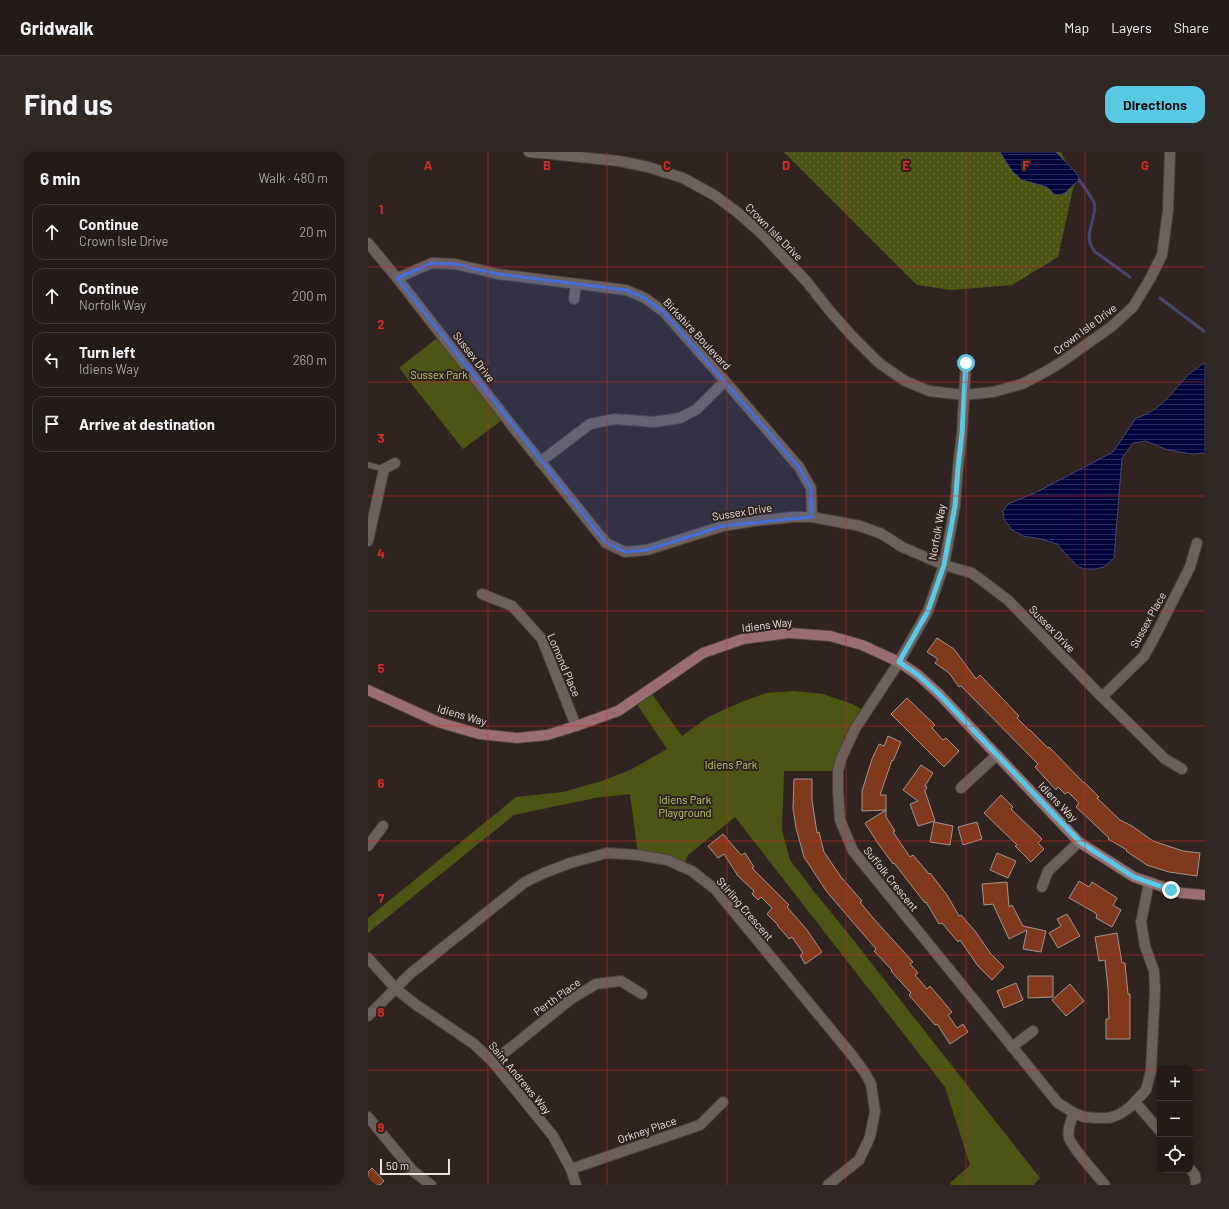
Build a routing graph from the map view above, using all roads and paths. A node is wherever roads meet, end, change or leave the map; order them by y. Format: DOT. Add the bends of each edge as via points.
graph roads {
  1 [pos="529,152"];
  2 [pos="1170,152"];
  3 [pos="368,243"];
  4 [pos="397,278"];
  5 [pos="576,284"];
  6 [pos="574,299"];
  7 [pos="966,363"];
  8 [pos="725,381"];
  9 [pos="964,395"];
  10 [pos="540,462"];
  11 [pos="395,463"];
  12 [pos="368,465"];
  13 [pos="384,469"];
  14 [pos="812,517"];
  15 [pos="368,541"];
  16 [pos="1197,543"];
  17 [pos="944,565"];
  18 [pos="482,594"];
  19 [pos="899,662"];
  20 [pos="368,690"];
  21 [pos="1102,697"];
  22 [pos="576,726"];
  23 [pos="997,755"];
  24 [pos="1182,769"];
  25 [pos="962,788"];
  26 [pos="383,826"];
  27 [pos="1080,842"];
  28 [pos="368,846"];
  29 [pos="1149,882"];
  30 [pos="1042,887"];
  31 [pos="1205,895"];
  32 [pos="368,958"];
  33 [pos="396,989"];
  34 [pos="642,994"];
  35 [pos="368,1016"];
  36 [pos="1033,1031"];
  37 [pos="1012,1047"];
  38 [pos="493,1062"];
  39 [pos="723,1102"];
  40 [pos="1135,1102"];
  41 [pos="1074,1113"];
  42 [pos="368,1117"];
  43 [pos="1157,1128"];
  44 [pos="571,1169"];
  45 [pos="1193,1173"];
  46 [pos="431,1185"];
  47 [pos="576,1185"];
  48 [pos="828,1185"];
  49 [pos="1105,1185"];
  50 [pos="1196,1185"];
  1 -- 9 [label="street, Crown Isle Drive" via="620,161 683,178 702,188 737,212 761,233 879,363 905,381 929,391"];
  2 -- 9 [label="street, Crown Isle Drive" via="1168,211 1162,255 1132,307 1112,327 1045,372 1022,384 994,392"];
  3 -- 4 [label="street, Sussex Drive"];
  4 -- 5 [label="street, Birkshire Boulevard" via="432,263 455,264 498,274"];
  4 -- 10 [label="street, Sussex Drive"];
  5 -- 6 [label="street"];
  5 -- 8 [label="street, Birkshire Boulevard" via="626,290 646,298 664,312"];
  7 -- 9 [label="street"];
  8 -- 10 [label="street" via="697,409 680,418 654,422 614,419 590,424"];
  8 -- 14 [label="street, Birkshire Boulevard" via="799,467 811,488"];
  9 -- 17 [label="street, Norfolk Way" via="955,506"];
  10 -- 14 [label="street, Sussex Drive" via="606,543 625,552 647,550 723,526"];
  11 -- 13 [label="street"];
  12 -- 13 [label="lane"];
  13 -- 15 [label="street"];
  14 -- 17 [label="street, Sussex Drive" via="860,526 882,534 902,547"];
  16 -- 21 [label="street, Sussex Place" via="1190,567 1144,656"];
  17 -- 19 [label="street, Norfolk Way" via="928,611"];
  17 -- 21 [label="street, Sussex Drive" via="972,573 1008,600"];
  18 -- 22 [label="street, Lomond Place" via="512,606 542,639"];
  19 -- 22 [label="street, Idiens Way" via="862,645 830,636 789,633 743,639 703,653 618,711"];
  19 -- 23 [label="street, Idiens Way" via="934,689"];
  19 -- 37 [label="street, Suffolk Crescent" via="855,729 841,759 838,771 840,820 853,851"];
  20 -- 22 [label="street, Idiens Way" via="438,722 479,734 517,738 547,735"];
  21 -- 24 [label="street, Sussex Drive" via="1165,759"];
  23 -- 25 [label="street"];
  23 -- 27 [label="street, Idiens Way"];
  26 -- 28 [label="street"];
  27 -- 29 [label="street, Idiens Way" via="1134,877"];
  27 -- 30 [label="street" via="1048,870"];
  29 -- 31 [label="street, Idiens Way" via="1181,894"];
  29 -- 40 [label="street, Suffolk Crescent" via="1141,922 1145,946 1154,971 1151,1070 1146,1090"];
  32 -- 33 [label="street, Saint Andrews Way"];
  33 -- 35 [label="street, Stirling Crescent"];
  33 -- 38 [label="street, Saint Andrews Way" via="474,1044"];
  33 -- 48 [label="street, Stirling Crescent" via="410,974 525,882 544,873 607,853 667,860 692,871 715,889 851,1054 870,1084 875,1111 870,1137 859,1160"];
  34 -- 38 [label="street, Perth Place" via="621,980 596,984 571,999"];
  36 -- 37 [label="street"];
  37 -- 41 [label="street, Suffolk Crescent" via="1058,1103"];
  38 -- 44 [label="street, Saint Andrews Way" via="553,1136"];
  39 -- 44 [label="street, Orkney Place" via="700,1125"];
  40 -- 41 [label="street, Suffolk Crescent" via="1120,1114 1109,1118 1084,1117"];
  40 -- 43 [label="street"];
  41 -- 49 [label="street" via="1069,1127 1069,1138"];
  42 -- 46 [label="street" via="413,1172"];
  44 -- 47 [label="street, Saint Andrews Way"];
  45 -- 50 [label="street"];
}
